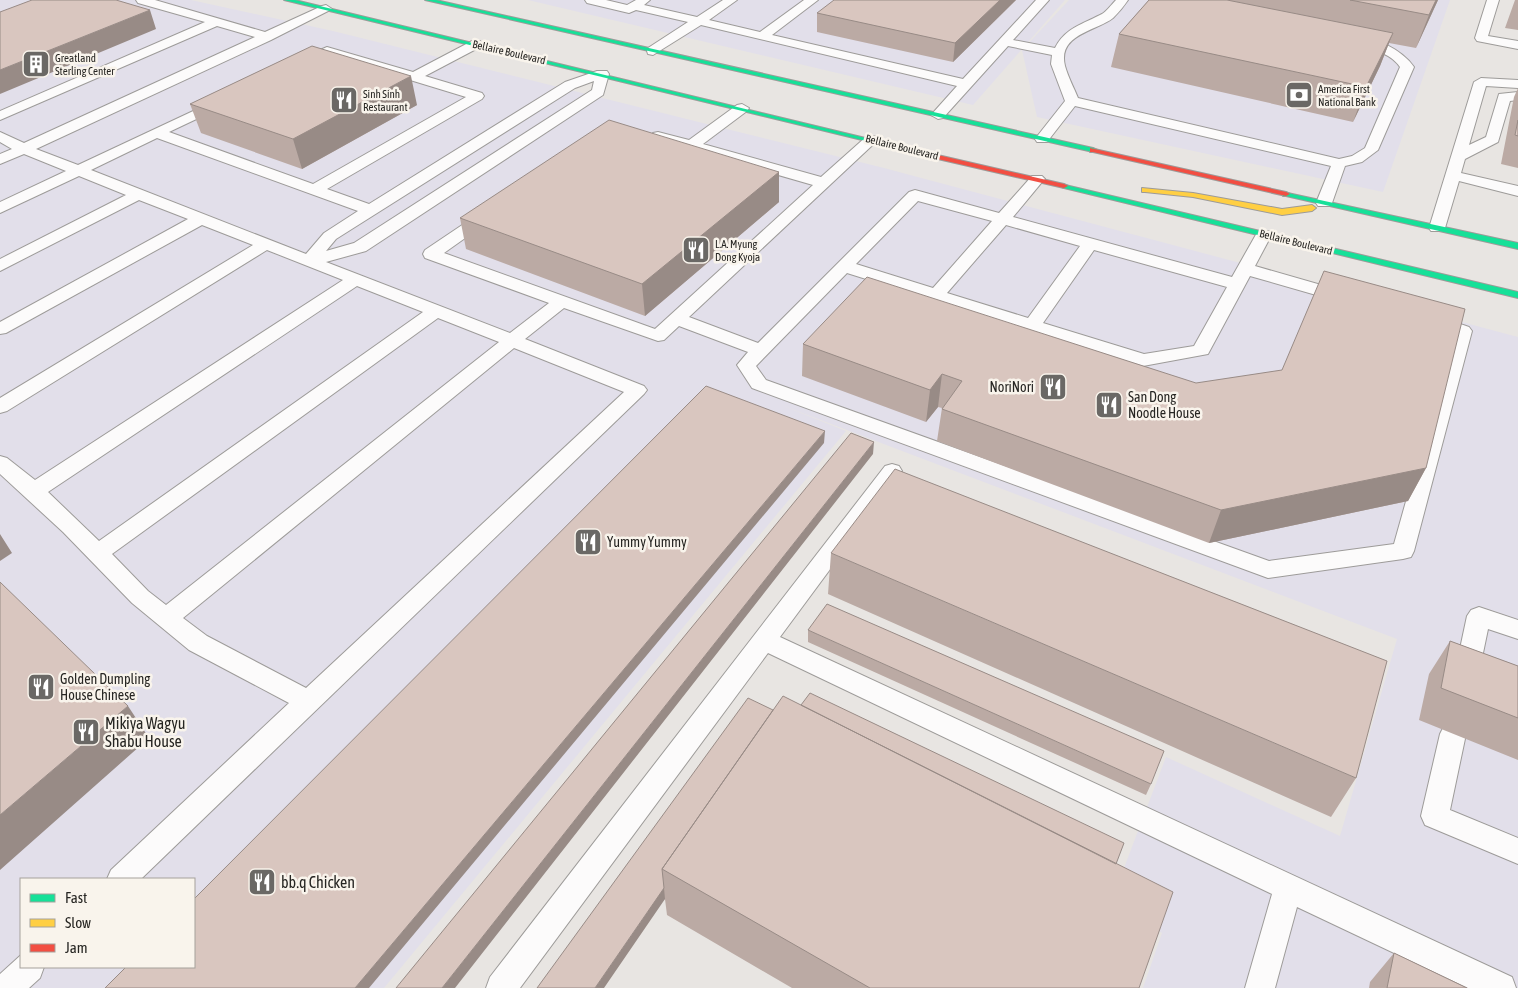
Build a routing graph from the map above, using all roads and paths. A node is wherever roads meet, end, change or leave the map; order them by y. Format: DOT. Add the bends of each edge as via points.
graph roads {
  1 [pos="142,0"];
  2 [pos="287,0"];
  3 [pos="428,0"];
  4 [pos="591,0"];
  5 [pos="731,0"];
  6 [pos="812,0"];
  7 [pos="1043,0"];
  8 [pos="1122,0"];
  9 [pos="1494,0"];
  10 [pos="639,3"];
  11 [pos="326,9"];
  12 [pos="699,21"];
  13 [pos="216,22"];
  14 [pos="762,36"];
  15 [pos="267,37"];
  16 [pos="1345,39"];
  17 [pos="1005,42"];
  18 [pos="514,43"];
  19 [pos="476,44"];
  20 [pos="1518,45"];
  21 [pos="653,51"];
  22 [pos="1059,53"];
  23 [pos="611,54"];
  24 [pos="292,68"];
  25 [pos="619,68"];
  26 [pos="602,74"];
  27 [pos="414,77"];
  28 [pos="967,84"];
  29 [pos="1518,84"];
  30 [pos="770,88"];
  31 [pos="825,90"];
  32 [pos="238,94"];
  33 [pos="1518,96"];
  34 [pos="1072,101"];
  35 [pos="742,108"];
  36 [pos="938,115"];
  37 [pos="0,116"];
  38 [pos="646,132"];
  39 [pos="157,133"];
  40 [pos="0,136"];
  41 [pos="872,139"];
  42 [pos="1042,139"];
  43 [pos="692,146"];
  44 [pos="24,149"];
  45 [pos="1458,157"];
  46 [pos="0,160"];
  47 [pos="1339,163"];
  48 [pos="79,171"];
  49 [pos="1452,175"];
  50 [pos="1037,179"];
  51 [pos="824,183"];
  52 [pos="314,190"];
  53 [pos="1518,190"];
  54 [pos="1096,193"];
  55 [pos="138,194"];
  56 [pos="1324,202"];
  57 [pos="0,208"];
  58 [pos="496,209"];
  59 [pos="370,210"];
  60 [pos="201,219"];
  61 [pos="1003,219"];
  62 [pos="1437,228"];
  63 [pos="1264,234"];
  64 [pos="1090,243"];
  65 [pos="266,244"];
  66 [pos="1518,246"];
  67 [pos="309,261"];
  68 [pos="0,266"];
  69 [pos="844,266"];
  70 [pos="1241,276"];
  71 [pos="355,280"];
  72 [pos="936,295"];
  73 [pos="1518,295"];
  74 [pos="562,302"];
  75 [pos="1359,302"];
  76 [pos="436,311"];
  77 [pos="1416,318"];
  78 [pos="676,319"];
  79 [pos="1032,325"];
  80 [pos="0,329"];
  81 [pos="512,341"];
  82 [pos="760,350"];
  83 [pos="0,407"];
  84 [pos="0,463"];
  85 [pos="892,471"];
  86 [pos="34,490"];
  87 [pos="98,553"];
  88 [pos="167,617"];
  89 [pos="1518,630"];
  90 [pos="763,640"];
  91 [pos="1464,687"];
  92 [pos="308,701"];
  93 [pos="1453,734"];
  94 [pos="1518,851"];
  95 [pos="122,878"];
  96 [pos="1288,888"];
  97 [pos="28,968"];
  98 [pos="7,988"];
  99 [pos="501,988"];
  100 [pos="1260,988"];
  101 [pos="1501,988"];
  1 -- 13 [label="lane"];
  2 -- 11 [label="main road, Bellaire Boulevard"];
  3 -- 21 [label="main road"];
  4 -- 10 [label="lane" via="629,9"];
  5 -- 12 [label="lane"];
  6 -- 14 [label="lane"];
  7 -- 17 [label="lane"];
  8 -- 22 [label="lane" via="1108,16 1082,27 1065,40"];
  9 -- 20 [label="lane" via="1481,38"];
  10 -- 12 [label="lane"];
  11 -- 15 [label="lane"];
  11 -- 19 [label="main road, Bellaire Boulevard"];
  12 -- 14 [label="lane"];
  12 -- 21 [label="lane"];
  13 -- 15 [label="lane"];
  13 -- 37 [label="lane"];
  14 -- 28 [label="lane"];
  15 -- 44 [label="lane"];
  16 -- 47 [label="lane" via="1394,53 1404,60 1407,67 1371,150 1357,159"];
  17 -- 22 [label="lane"];
  17 -- 28 [label="lane"];
  18 -- 19 [label="main road"];
  19 -- 26 [label="main road, Bellaire Boulevard"];
  19 -- 27 [label="lane"];
  21 -- 23 [label="main road"];
  21 -- 31 [label="main road"];
  22 -- 34 [label="lane" via="1058,64"];
  24 -- 27 [label="lane" via="327,51"];
  25 -- 26 [label="main road"];
  26 -- 35 [label="main road, Bellaire Boulevard"];
  26 -- 59 [label="lane" via="570,85"];
  26 -- 67 [label="lane" via="598,92 360,247"];
  27 -- 52 [label="lane" via="477,96"];
  28 -- 36 [label="lane"];
  29 -- 45 [label="lane" via="1481,82"];
  30 -- 31 [label="main road"];
  31 -- 36 [label="main road"];
  32 -- 39 [label="lane"];
  33 -- 45 [label="lane" via="1504,97 1493,139"];
  34 -- 42 [label="lane"];
  34 -- 47 [label="lane"];
  35 -- 41 [label="main road, Bellaire Boulevard"];
  35 -- 43 [label="lane"];
  36 -- 42 [label="main road"];
  38 -- 43 [label="lane"];
  39 -- 48 [label="lane"];
  39 -- 52 [label="lane"];
  40 -- 44 [label="lane"];
  41 -- 50 [label="main road, Bellaire Boulevard"];
  41 -- 51 [label="lane"];
  42 -- 56 [label="main road"];
  43 -- 51 [label="lane"];
  44 -- 46 [label="lane"];
  44 -- 48 [label="lane"];
  45 -- 49 [label="lane"];
  47 -- 56 [label="lane"];
  48 -- 55 [label="lane"];
  48 -- 57 [label="lane"];
  49 -- 53 [label="lane"];
  49 -- 62 [label="lane"];
  50 -- 54 [label="main road, Bellaire Boulevard"];
  50 -- 61 [label="lane"];
  51 -- 78 [label="lane"];
  52 -- 59 [label="lane"];
  54 -- 56 [label="main road" via="1129,189 1193,195 1282,212 1316,207"];
  54 -- 63 [label="main road, Bellaire Boulevard"];
  55 -- 60 [label="lane"];
  55 -- 68 [label="lane"];
  56 -- 62 [label="main road"];
  58 -- 74 [label="lane" via="431,254"];
  59 -- 67 [label="lane" via="330,236"];
  60 -- 65 [label="lane"];
  60 -- 80 [label="lane"];
  61 -- 64 [label="lane"];
  61 -- 69 [label="lane" via="915,195"];
  61 -- 72 [label="lane"];
  62 -- 66 [label="main road"];
  63 -- 70 [label="lane"];
  63 -- 73 [label="main road, Bellaire Boulevard"];
  64 -- 70 [label="lane"];
  64 -- 79 [label="lane"];
  65 -- 67 [label="lane"];
  65 -- 83 [label="lane"];
  67 -- 71 [label="lane"];
  69 -- 72 [label="lane"];
  69 -- 82 [label="lane"];
  70 -- 75 [label="lane"];
  70 -- 79 [label="lane" via="1201,350 1143,360"];
  71 -- 76 [label="lane"];
  71 -- 86 [label="lane"];
  72 -- 79 [label="lane"];
  74 -- 78 [label="lane" via="658,336"];
  74 -- 81 [label="lane"];
  76 -- 81 [label="lane"];
  76 -- 87 [label="lane"];
  77 -- 82 [label="lane" via="1463,331 1403,551 1268,570 759,384 746,365"];
  78 -- 82 [label="lane"];
  81 -- 88 [label="lane"];
  81 -- 92 [label="lane" via="637,390"];
  84 -- 86 [label="lane"];
  85 -- 90 [label="lane"];
  86 -- 87 [label="lane"];
  87 -- 88 [label="lane" via="140,597"];
  88 -- 92 [label="lane" via="198,643"];
  89 -- 91 [label="lane" via="1479,616"];
  90 -- 96 [label="lane"];
  90 -- 99 [label="lane"];
  92 -- 95 [label="lane"];
  93 -- 94 [label="lane" via="1435,816"];
  96 -- 100 [label="lane"];
  96 -- 101 [label="lane"];
  97 -- 98 [label="lane"];
}
